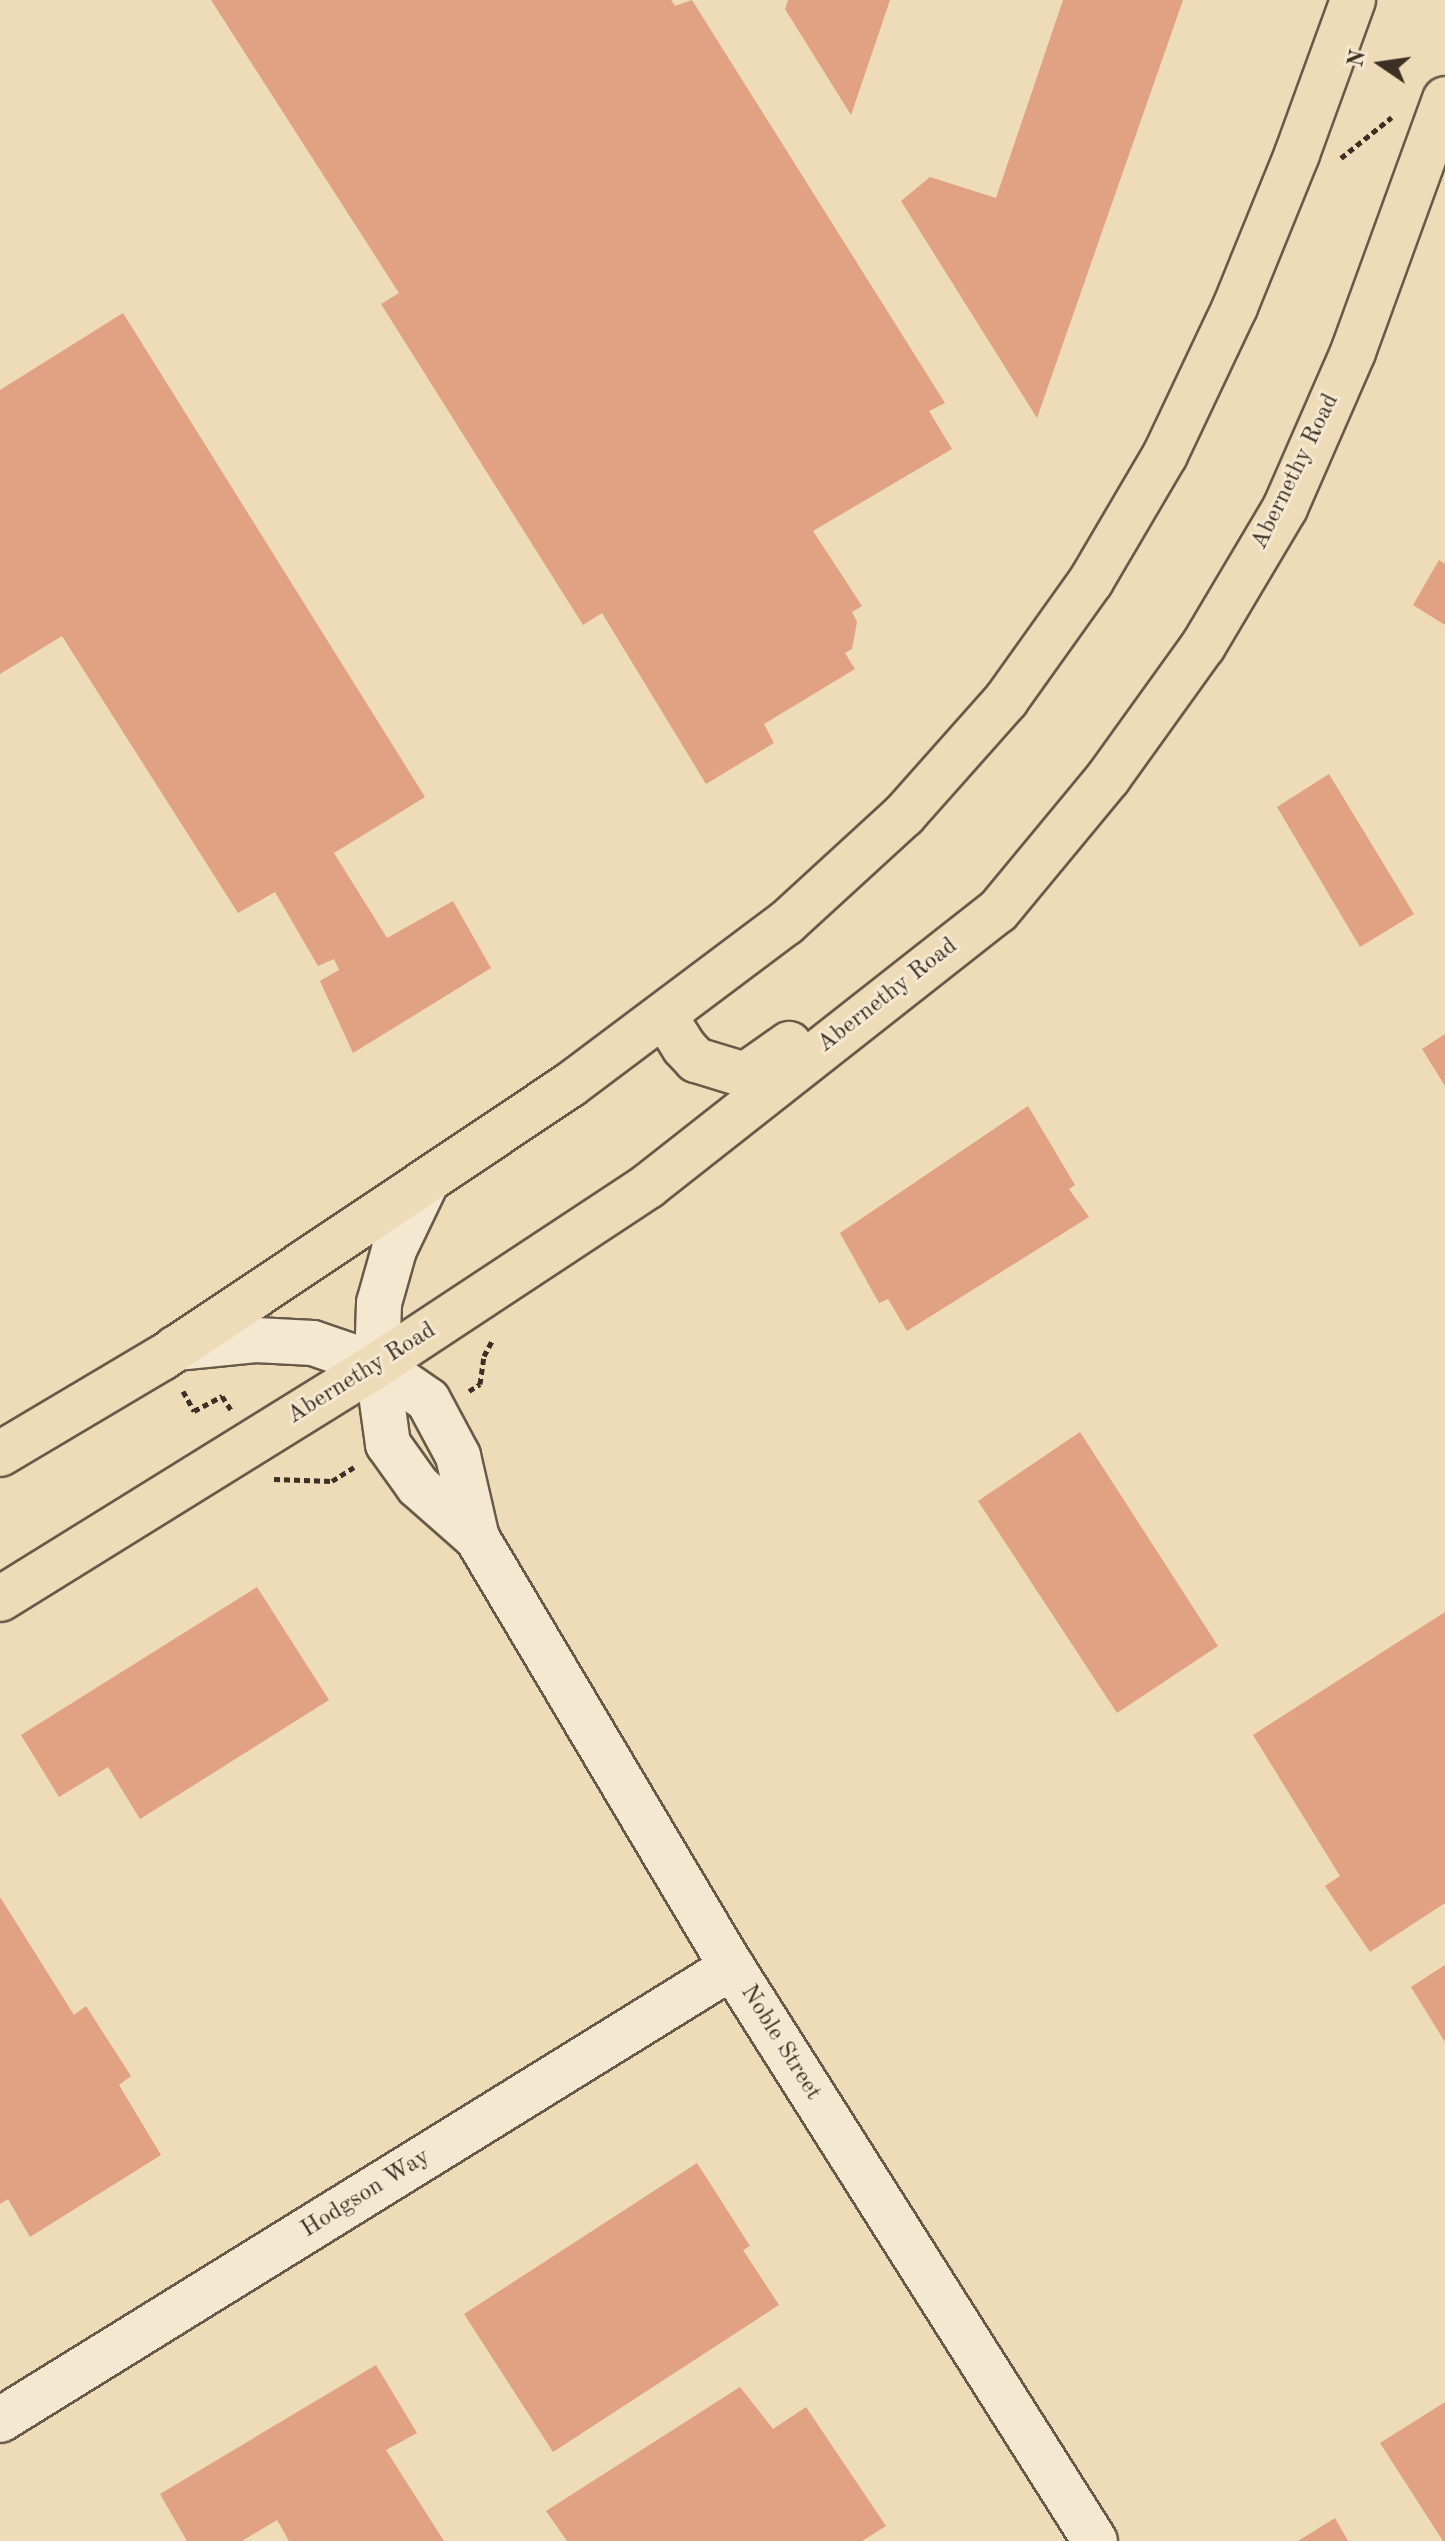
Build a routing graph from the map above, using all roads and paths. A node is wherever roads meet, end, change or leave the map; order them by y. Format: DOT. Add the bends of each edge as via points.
graph roads {
  1 [pos="1353,0"];
  2 [pos="1445,99"];
  3 [pos="664,1015"];
  4 [pos="861,1016"];
  5 [pos="427,1181"];
  6 [pos="169,1353"];
  7 [pos="377,1365"];
  8 [pos="252,1443"];
  9 [pos="0,1454"];
  10 [pos="276,1482"];
  11 [pos="0,1599"];
  12 [pos="732,1967"];
  13 [pos="0,2420"];
  14 [pos="1095,2541"];
  1 -- 3 [label="main road" via="1235,307 1165,455 1091,581 1006,700 904,815 786,923"];
  2 -- 4 [label="main road, Abernethy Road" via="1353,352 1285,508 1203,646 1108,778 998,911"];
  3 -- 4 [label="main road" via="696,1060 745,1075 800,1036"];
  3 -- 5 [label="main road"];
  4 -- 7 [label="main road, Abernethy Road" via="648,1186"];
  5 -- 6 [label="main road"];
  5 -- 7 [label="street" via="394,1250 379,1303"];
  6 -- 7 [label="street, Noble Street" via="256,1340 313,1343"];
  6 -- 8 [label="path" via="194,1411 222,1396"];
  6 -- 9 [label="main road"];
  7 -- 8 [label="main road, Abernethy Road"];
  7 -- 12 [label="street, Noble Street" via="428,1400 458,1456 477,1538"];
  8 -- 10 [label="path"];
  8 -- 11 [label="main road, Abernethy Road"];
  12 -- 13 [label="street, Hodgson Way"];
  12 -- 14 [label="street, Noble Street"];
}
